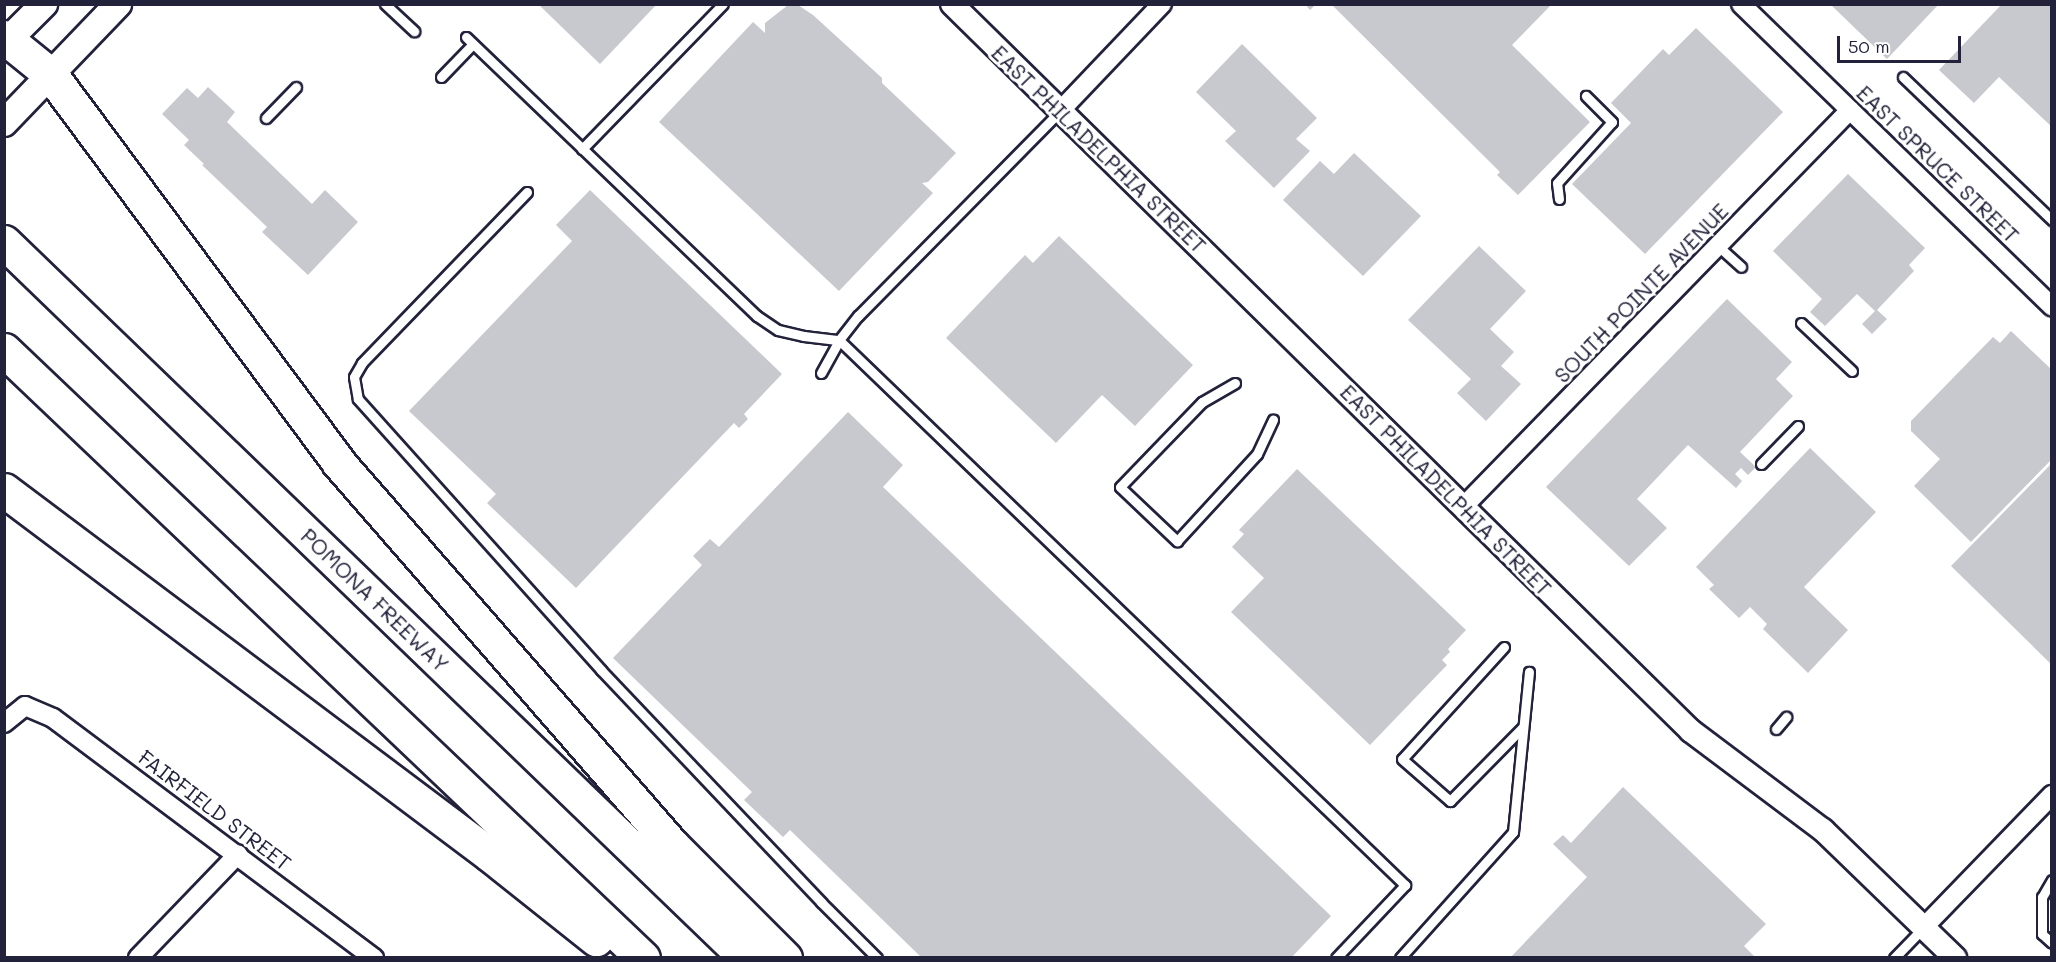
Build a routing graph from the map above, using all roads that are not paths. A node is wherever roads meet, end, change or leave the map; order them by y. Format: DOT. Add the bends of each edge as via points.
graph roads {
  1 [pos="44,4"];
  2 [pos="118,4"];
  3 [pos="385,4"];
  4 [pos="723,4"];
  5 [pos="952,4"];
  6 [pos="1162,4"];
  7 [pos="1741,4"];
  8 [pos="414,31"];
  9 [pos="6,41"];
  10 [pos="51,75"];
  11 [pos="1903,77"];
  12 [pos="441,78"];
  13 [pos="296,87"];
  14 [pos="1586,96"];
  15 [pos="1850,110"];
  16 [pos="1060,111"];
  17 [pos="266,118"];
  18 [pos="4,123"];
  19 [pos="582,149"];
  20 [pos="527,192"];
  21 [pos="1559,199"];
  22 [pos="2052,220"];
  23 [pos="4,242"];
  24 [pos="1718,246"];
  25 [pos="1741,267"];
  26 [pos="2052,306"];
  27 [pos="1801,323"];
  28 [pos="839,340"];
  29 [pos="4,350"];
  30 [pos="1852,371"];
  31 [pos="821,373"];
  32 [pos="1235,382"];
  33 [pos="1273,420"];
  34 [pos="1798,426"];
  35 [pos="1761,464"];
  36 [pos="4,490"];
  37 [pos="1464,506"];
  38 [pos="1504,647"];
  39 [pos="1529,672"];
  40 [pos="1786,717"];
  41 [pos="4,723"];
  42 [pos="1523,727"];
  43 [pos="1776,729"];
  44 [pos="2052,795"];
  45 [pos="238,854"];
  46 [pos="2052,880"];
  47 [pos="1924,927"];
  48 [pos="2052,943"];
  49 [pos="138,957"];
  50 [pos="374,957"];
  51 [pos="618,957"];
  52 [pos="643,957"];
  53 [pos="746,957"];
  54 [pos="785,957"];
  55 [pos="877,957"];
  56 [pos="1336,957"];
  57 [pos="1400,957"];
  58 [pos="1894,957"];
  59 [pos="1955,957"];
  1 -- 9 [label="main road"];
  2 -- 10 [label="main road"];
  3 -- 8 [label="lane"];
  4 -- 19 [label="lane"];
  5 -- 16 [label="street, EAST PHILADELPHIA STREET"];
  6 -- 16 [label="street"];
  7 -- 15 [label="street, EAST SPRUCE STREET"];
  9 -- 10 [label="highway"];
  10 -- 18 [label="main road"];
  10 -- 54 [label="highway" via="338,462 672,846"];
  11 -- 22 [label="lane"];
  12 -- 19 [label="lane" via="469,41"];
  13 -- 17 [label="lane"];
  14 -- 21 [label="lane" via="1612,122 1557,183"];
  15 -- 24 [label="street, SOUTH POINTE AVENUE"];
  15 -- 26 [label="street, EAST SPRUCE STREET"];
  16 -- 28 [label="lane"];
  16 -- 37 [label="street, EAST PHILADELPHIA STREET"];
  19 -- 28 [label="lane" via="756,316 778,330"];
  20 -- 55 [label="lane" via="362,363 354,377 358,399 601,670"];
  23 -- 53 [label="highway, POMONA FREEWAY"];
  24 -- 25 [label="lane"];
  24 -- 37 [label="street, SOUTH POINTE AVENUE"];
  27 -- 30 [label="lane"];
  28 -- 31 [label="lane"];
  28 -- 56 [label="lane" via="1405,885"];
  29 -- 52 [label="highway"];
  32 -- 33 [label="lane" via="1202,402 1120,487 1177,541 1257,454"];
  34 -- 35 [label="lane"];
  36 -- 51 [label="highway" via="489,854"];
  37 -- 47 [label="street, EAST PHILADELPHIA STREET" via="1691,731 1802,812"];
  38 -- 42 [label="lane" via="1402,759 1450,801"];
  39 -- 42 [label="lane"];
  40 -- 43 [label="lane"];
  41 -- 45 [label="street, FAIRFIELD STREET" via="25,706 53,718"];
  42 -- 57 [label="lane" via="1513,832"];
  44 -- 47 [label="street"];
  45 -- 49 [label="street"];
  45 -- 50 [label="street, FAIRFIELD STREET"];
  46 -- 48 [label="lane" via="2042,897 2042,934"];
  47 -- 58 [label="lane"];
  47 -- 59 [label="street, EAST PHILADELPHIA STREET"];
}
